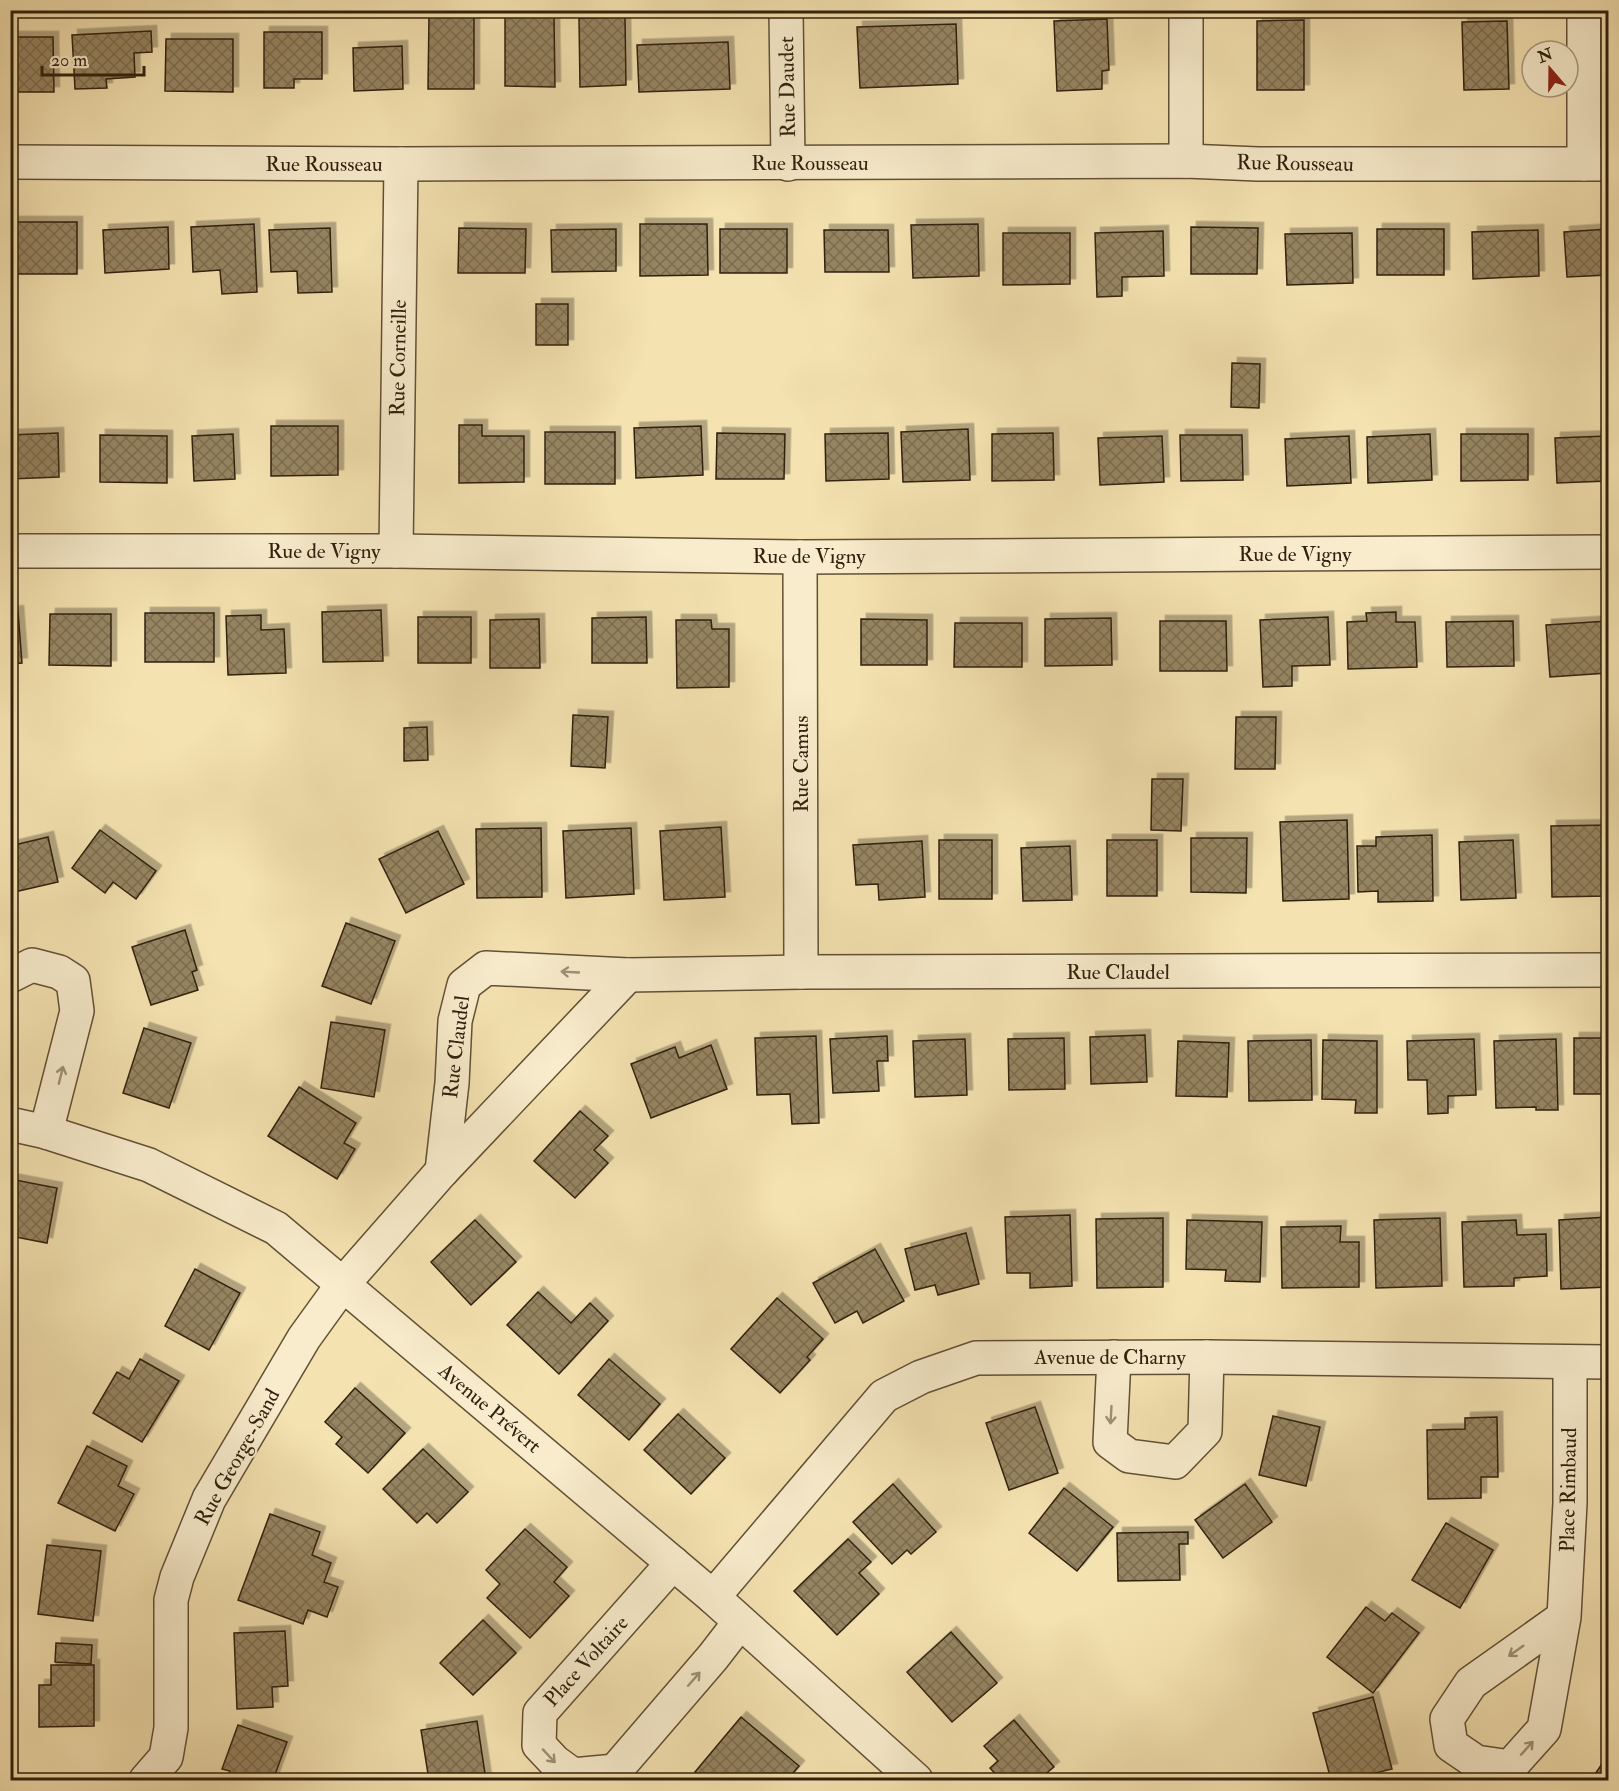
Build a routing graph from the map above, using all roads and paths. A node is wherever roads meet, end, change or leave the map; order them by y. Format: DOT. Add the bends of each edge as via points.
graph roads {
  1 [pos="786,10"];
  2 [pos="1186,10"];
  3 [pos="1584,10"];
  4 [pos="1186,161"];
  5 [pos="10,162"];
  6 [pos="401,164"];
  7 [pos="788,164"];
  8 [pos="1596,164"];
  9 [pos="10,551"];
  10 [pos="396,551"];
  11 [pos="1608,552"];
  12 [pos="800,556"];
  13 [pos="1608,970"];
  14 [pos="801,972"];
  15 [pos="628,975"];
  16 [pos="10,976"];
  17 [pos="10,1124"];
  18 [pos="46,1132"];
  19 [pos="442,1171"];
  20 [pos="342,1284"];
  21 [pos="1114,1357"];
  22 [pos="1207,1357"];
  23 [pos="1570,1362"];
  24 [pos="1608,1362"];
  25 [pos="673,1563"];
  26 [pos="713,1597"];
  27 [pos="1564,1617"];
  28 [pos="740,1622"];
  29 [pos="146,1780"];
  30 [pos="915,1780"];
  1 -- 7 [label="street, Rue Daudet"];
  2 -- 4 [label="street"];
  3 -- 8 [label="street"];
  4 -- 7 [label="street, Rue Rousseau"];
  4 -- 8 [label="street, Rue Rousseau"];
  5 -- 6 [label="street, Rue Rousseau"];
  6 -- 7 [label="street, Rue Rousseau"];
  6 -- 10 [label="street, Rue Corneille"];
  9 -- 10 [label="street, Rue de Vigny"];
  10 -- 12 [label="street, Rue de Vigny"];
  11 -- 12 [label="street, Rue de Vigny"];
  12 -- 14 [label="street, Rue Camus"];
  13 -- 14 [label="street, Rue Claudel"];
  14 -- 15 [label="street, Rue Claudel"];
  15 -- 19 [label="street"];
  15 -- 19 [label="street, Rue Claudel, one-way" via="486,968 464,985 455,1021"];
  18 -- 16 [label="street, one-way" via="78,1011 73,981 60,972 32,965"];
  17 -- 18 [label="street, Avenue Prévert"];
  18 -- 20 [label="street, Avenue Prévert" via="149,1165 276,1228"];
  19 -- 20 [label="street"];
  20 -- 25 [label="street, Avenue Prévert"];
  20 -- 29 [label="street, Rue George-Sand" via="304,1338 209,1499 177,1577 171,1600 171,1728 166,1757"];
  21 -- 22 [label="street, Avenue de Charny"];
  21 -- 22 [label="street, one-way" via="1110,1442 1129,1456 1176,1462 1205,1431"];
  21 -- 26 [label="street, Avenue de Charny" via="976,1358 921,1377 884,1396"];
  22 -- 23 [label="street, Avenue de Charny"];
  23 -- 24 [label="street, Avenue de Charny"];
  23 -- 27 [label="street, Place Rimbaud" via="1570,1503"];
  25 -- 26 [label="street, Avenue Prévert"];
  25 -- 28 [label="street, Place Voltaire, one-way" via="540,1713 539,1745 555,1762 573,1775 615,1771"];
  26 -- 28 [label="street, Avenue Prévert"];
  28 -- 30 [label="street, Avenue Prévert"];
}
